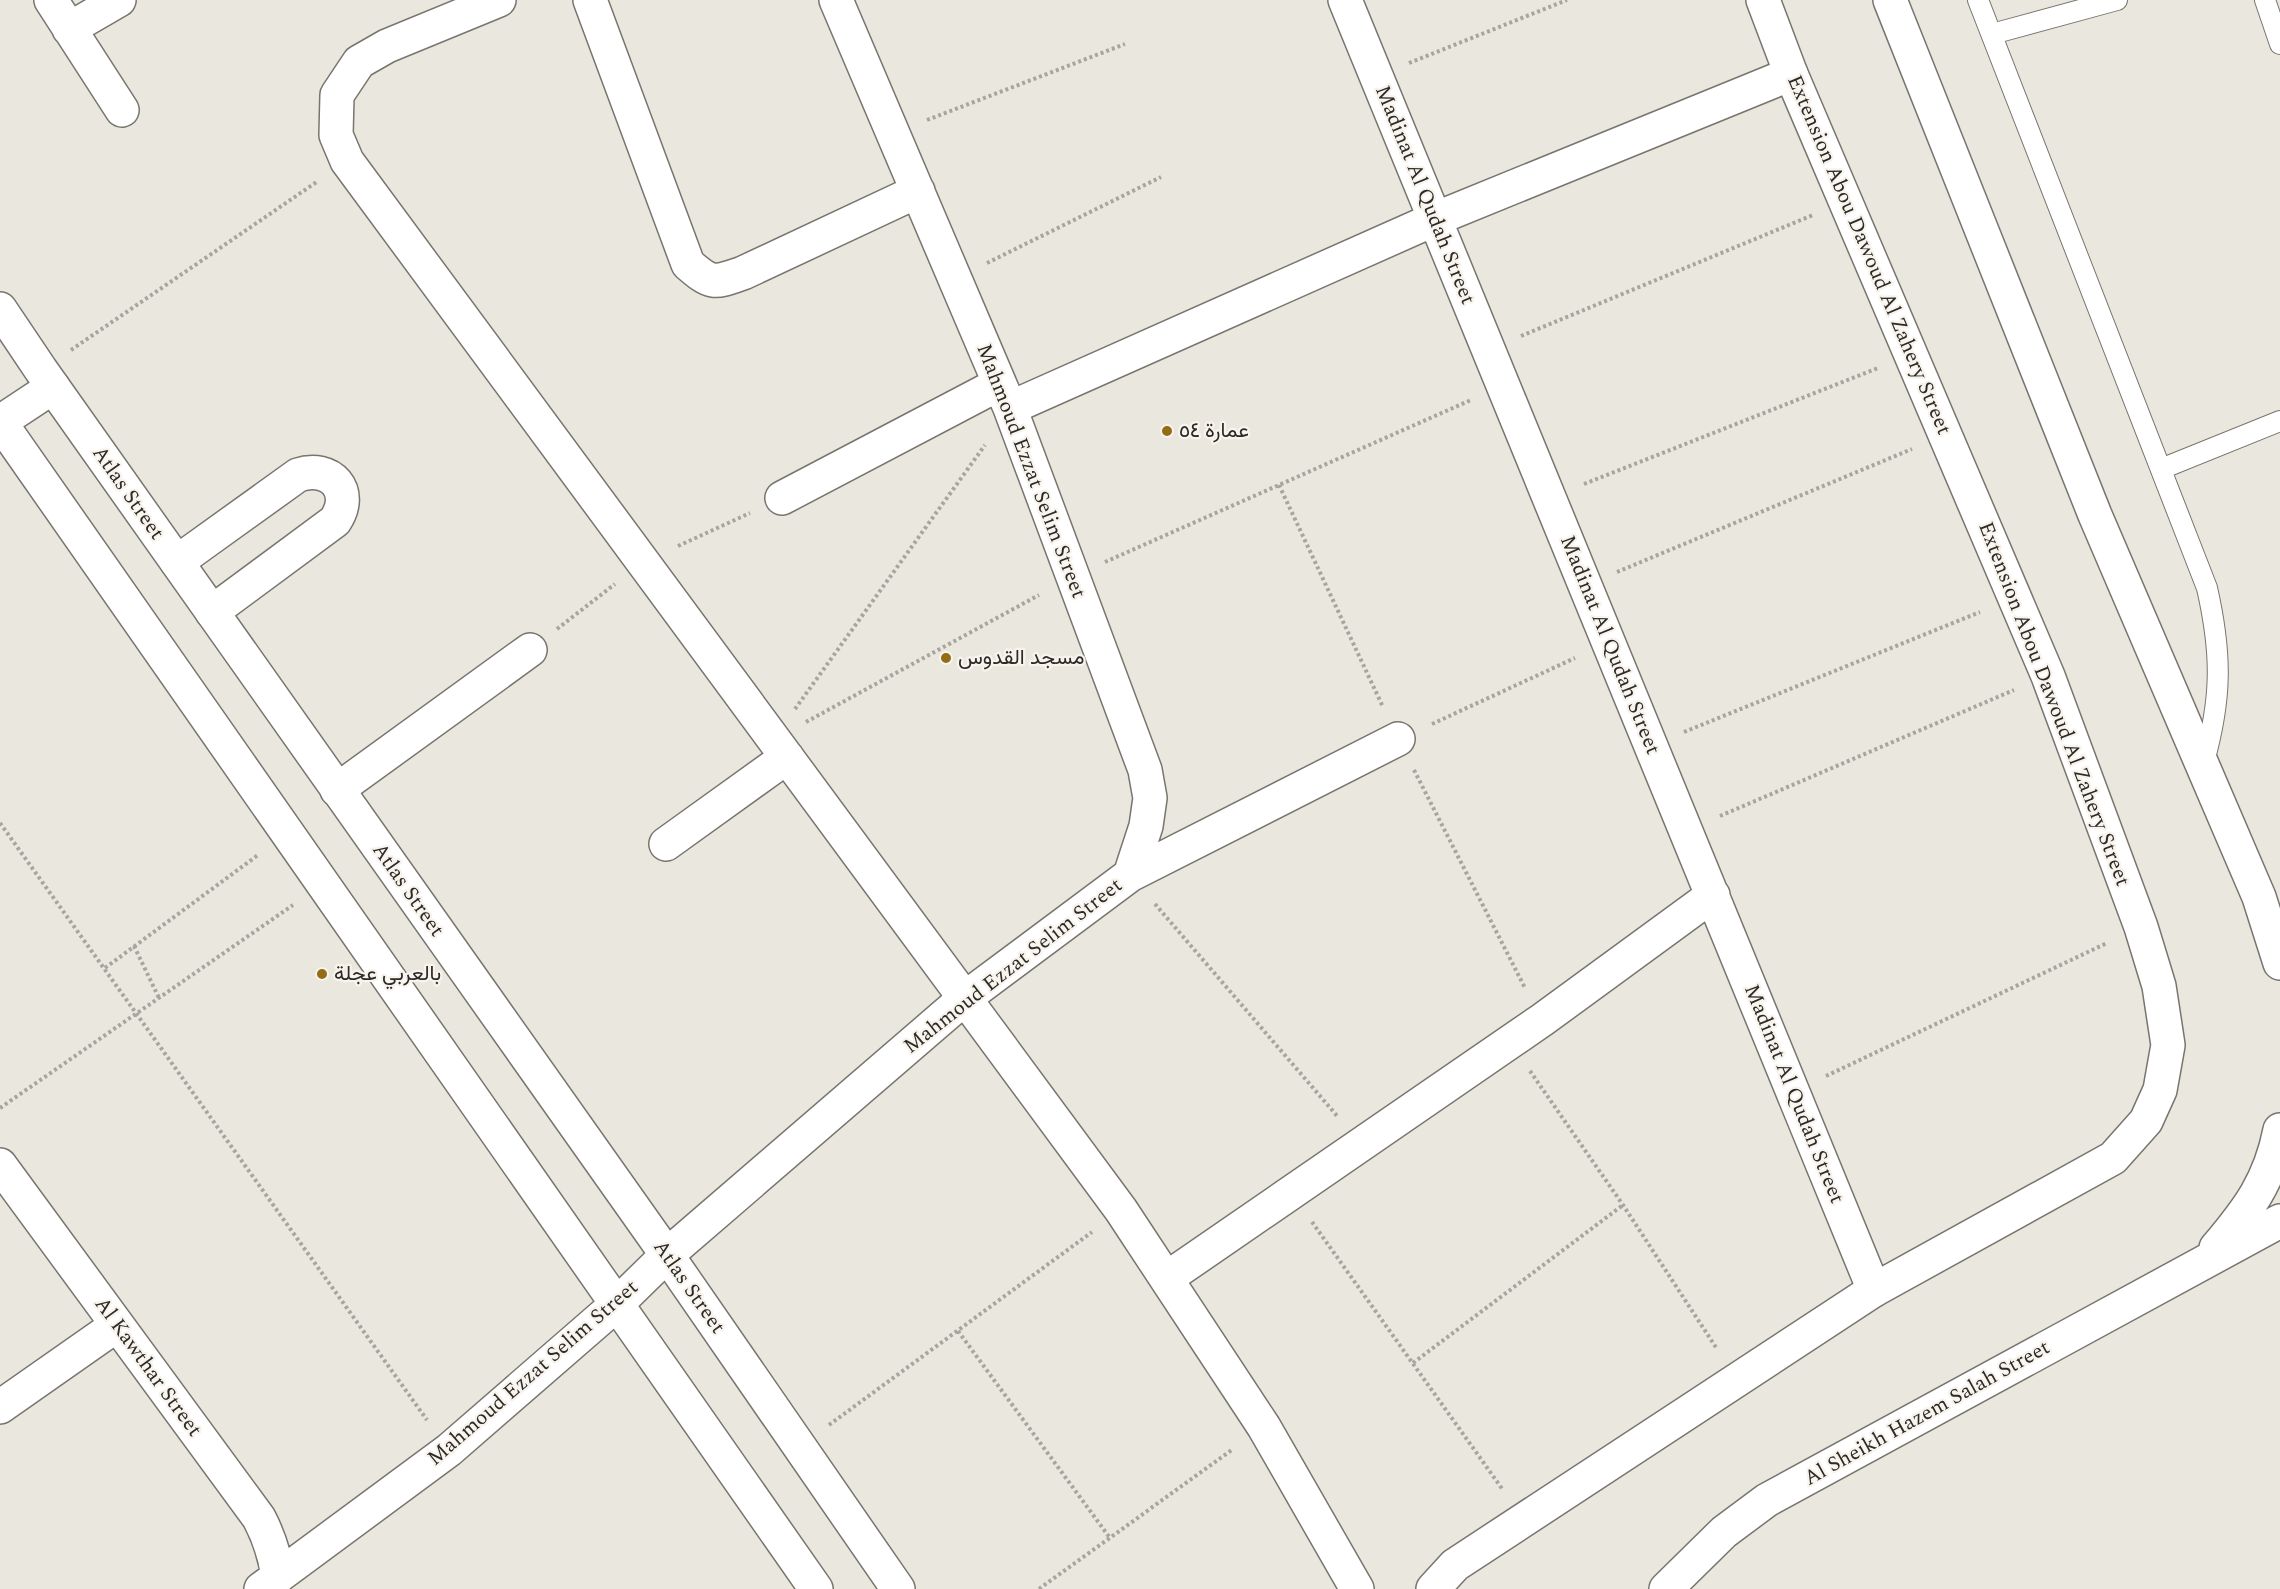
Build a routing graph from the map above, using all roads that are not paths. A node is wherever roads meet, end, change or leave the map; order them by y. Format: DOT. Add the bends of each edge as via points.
graph roads {
  1 [pos="51,0"];
  2 [pos="119,0"];
  3 [pos="499,0"];
  4 [pos="590,0"];
  5 [pos="836,0"];
  6 [pos="1345,0"];
  7 [pos="1763,0"];
  8 [pos="1890,0"];
  9 [pos="1978,0"];
  10 [pos="2117,0"];
  11 [pos="2265,0"];
  12 [pos="69,29"];
  13 [pos="1992,34"];
  14 [pos="2280,44"];
  15 [pos="1791,74"];
  16 [pos="122,110"];
  17 [pos="918,192"];
  18 [pos="1435,219"];
  19 [pos="0,309"];
  20 [pos="47,379"];
  21 [pos="1005,396"];
  22 [pos="2280,421"];
  23 [pos="0,422"];
  24 [pos="2161,469"];
  25 [pos="782,498"];
  26 [pos="177,562"];
  27 [pos="212,612"];
  28 [pos="530,650"];
  29 [pos="1398,739"];
  30 [pos="781,748"];
  31 [pos="2202,765"];
  32 [pos="338,790"];
  33 [pos="666,844"];
  34 [pos="1130,875"];
  35 [pos="1713,895"];
  36 [pos="2270,908"];
  37 [pos="2280,963"];
  38 [pos="965,998"];
  39 [pos="2280,1130"];
  40 [pos="0,1166"];
  41 [pos="2280,1221"];
  42 [pos="667,1255"];
  43 [pos="2206,1261"];
  44 [pos="1167,1278"];
  45 [pos="1874,1290"];
  46 [pos="617,1304"];
  47 [pos="117,1325"];
  48 [pos="0,1407"];
  49 [pos="269,1583"];
  50 [pos="816,1589"];
  51 [pos="898,1589"];
  52 [pos="1357,1589"];
  53 [pos="1433,1589"];
  54 [pos="1666,1589"];
  1 -- 12 [label="street"];
  2 -- 12 [label="street"];
  3 -- 30 [label="street" via="387,46 359,62 338,95 336,135 347,161"];
  4 -- 17 [label="street" via="688,264 702,276 718,282 743,273"];
  5 -- 17 [label="street, Mahmoud Ezzat Selim Street"];
  6 -- 18 [label="street, Madinat Al Qudah Street"];
  7 -- 15 [label="street, Extension Abou Dawoud Al Zahery Street"];
  8 -- 31 [label="street" via="2095,515"];
  9 -- 13 [label="lane"];
  10 -- 13 [label="lane"];
  11 -- 14 [label="lane"];
  12 -- 16 [label="street"];
  13 -- 24 [label="lane"];
  15 -- 18 [label="street"];
  15 -- 45 [label="street, Extension Abou Dawoud Al Zahery Street" via="2048,676 2141,927 2159,986 2168,1045 2160,1090 2146,1121 2113,1158"];
  17 -- 21 [label="street, Mahmoud Ezzat Selim Street"];
  18 -- 21 [label="street"];
  18 -- 35 [label="street, Madinat Al Qudah Street"];
  19 -- 20 [label="street, Atlas Street"];
  20 -- 23 [label="street"];
  20 -- 26 [label="street, Atlas Street"];
  21 -- 25 [label="street"];
  21 -- 34 [label="street, Mahmoud Ezzat Selim Street" via="1145,770 1150,798 1146,826"];
  22 -- 24 [label="lane"];
  23 -- 46 [label="street"];
  24 -- 31 [label="lane" via="2207,588 2215,623 2218,696"];
  26 -- 27 [label="street, Atlas Street"];
  26 -- 27 [label="street" via="298,475 316,471 339,486 343,504 335,521"];
  27 -- 32 [label="street, Atlas Street"];
  28 -- 32 [label="street"];
  29 -- 34 [label="street"];
  30 -- 33 [label="street"];
  30 -- 38 [label="street"];
  31 -- 36 [label="street"];
  32 -- 42 [label="street, Atlas Street"];
  34 -- 38 [label="street, Mahmoud Ezzat Selim Street"];
  35 -- 44 [label="street" via="1542,1020"];
  35 -- 45 [label="street, Madinat Al Qudah Street"];
  36 -- 37 [label="street"];
  38 -- 42 [label="street, Mahmoud Ezzat Selim Street"];
  38 -- 44 [label="street"];
  39 -- 43 [label="street" via="2267,1177 2247,1211"];
  40 -- 47 [label="street, Al Kawthar Street"];
  41 -- 43 [label="street, Al Sheikh Hazem Salah Street"];
  42 -- 46 [label="street, Mahmoud Ezzat Selim Street"];
  42 -- 51 [label="street, Atlas Street"];
  43 -- 54 [label="street, Al Sheikh Hazem Salah Street" via="1767,1500 1724,1532"];
  44 -- 52 [label="street" via="1264,1427"];
  45 -- 53 [label="street" via="1455,1566"];
  46 -- 49 [label="street, Mahmoud Ezzat Selim Street" via="449,1450"];
  46 -- 50 [label="street"];
  47 -- 48 [label="street"];
  47 -- 49 [label="street, Al Kawthar Street" via="259,1518 272,1546"];
}
